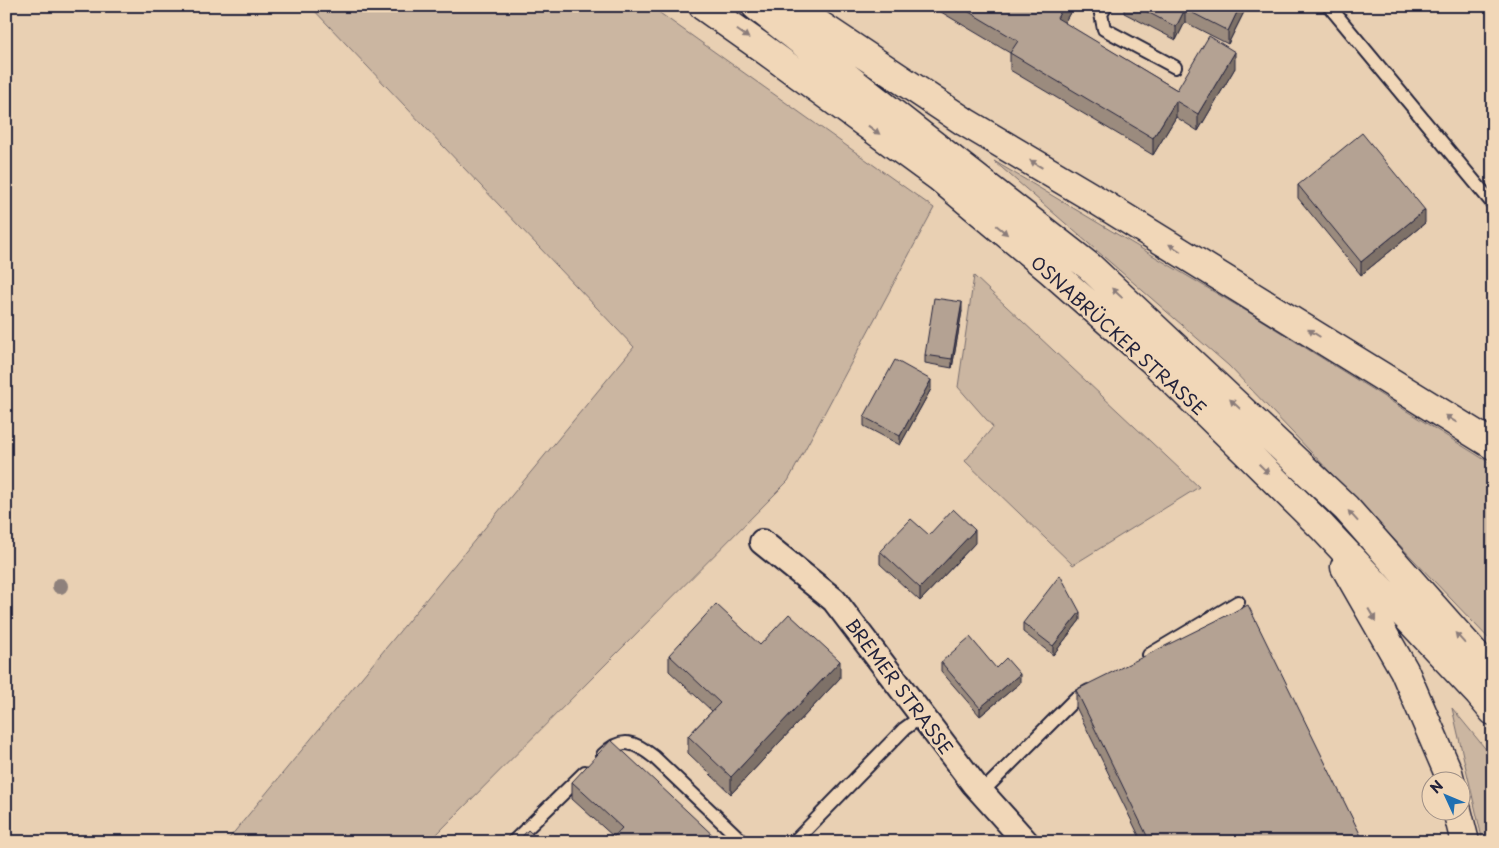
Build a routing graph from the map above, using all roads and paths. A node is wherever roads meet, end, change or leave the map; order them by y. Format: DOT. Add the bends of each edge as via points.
graph roads {
  1 [pos="703,6"];
  2 [pos="756,6"];
  3 [pos="791,6"];
  4 [pos="1106,6"];
  5 [pos="1329,6"];
  6 [pos="1176,67"];
  7 [pos="1493,204"];
  8 [pos="1493,445"];
  9 [pos="1322,527"];
  10 [pos="762,542"];
  11 [pos="1238,602"];
  12 [pos="1135,664"];
  13 [pos="1493,674"];
  14 [pos="1101,684"];
  15 [pos="1493,711"];
  16 [pos="922,716"];
  17 [pos="1447,770"];
  18 [pos="982,792"];
  19 [pos="1460,820"];
  20 [pos="513,842"];
  21 [pos="743,842"];
  22 [pos="794,842"];
  23 [pos="1026,842"];
  24 [pos="1465,842"];
  1 -- 9 [label="highway, OSNABRÜCKER STRASSE, one-way" via="940,178 1050,270 1150,359"];
  13 -- 2 [label="highway, OSNABRÜCKER STRASSE, one-way" via="1346,508 1090,267"];
  8 -- 3 [label="highway, one-way" via="965,122"];
  4 -- 6 [label="lane" via="1101,14 1104,28"];
  5 -- 7 [label="lane"];
  9 -- 15 [label="highway, OSNABRÜCKER STRASSE"];
  9 -- 17 [label="highway, one-way" via="1404,670"];
  10 -- 16 [label="street, BREMER STRASSE" via="834,600"];
  11 -- 12 [label="lane"];
  14 -- 18 [label="lane" via="1075,699"];
  16 -- 18 [label="street, BREMER STRASSE"];
  16 -- 22 [label="lane" via="904,729"];
  18 -- 23 [label="street, BREMER STRASSE"];
  19 -- 24 [label="highway"];
  20 -- 21 [label="lane" via="610,748 629,743 641,746 654,757"];
}
